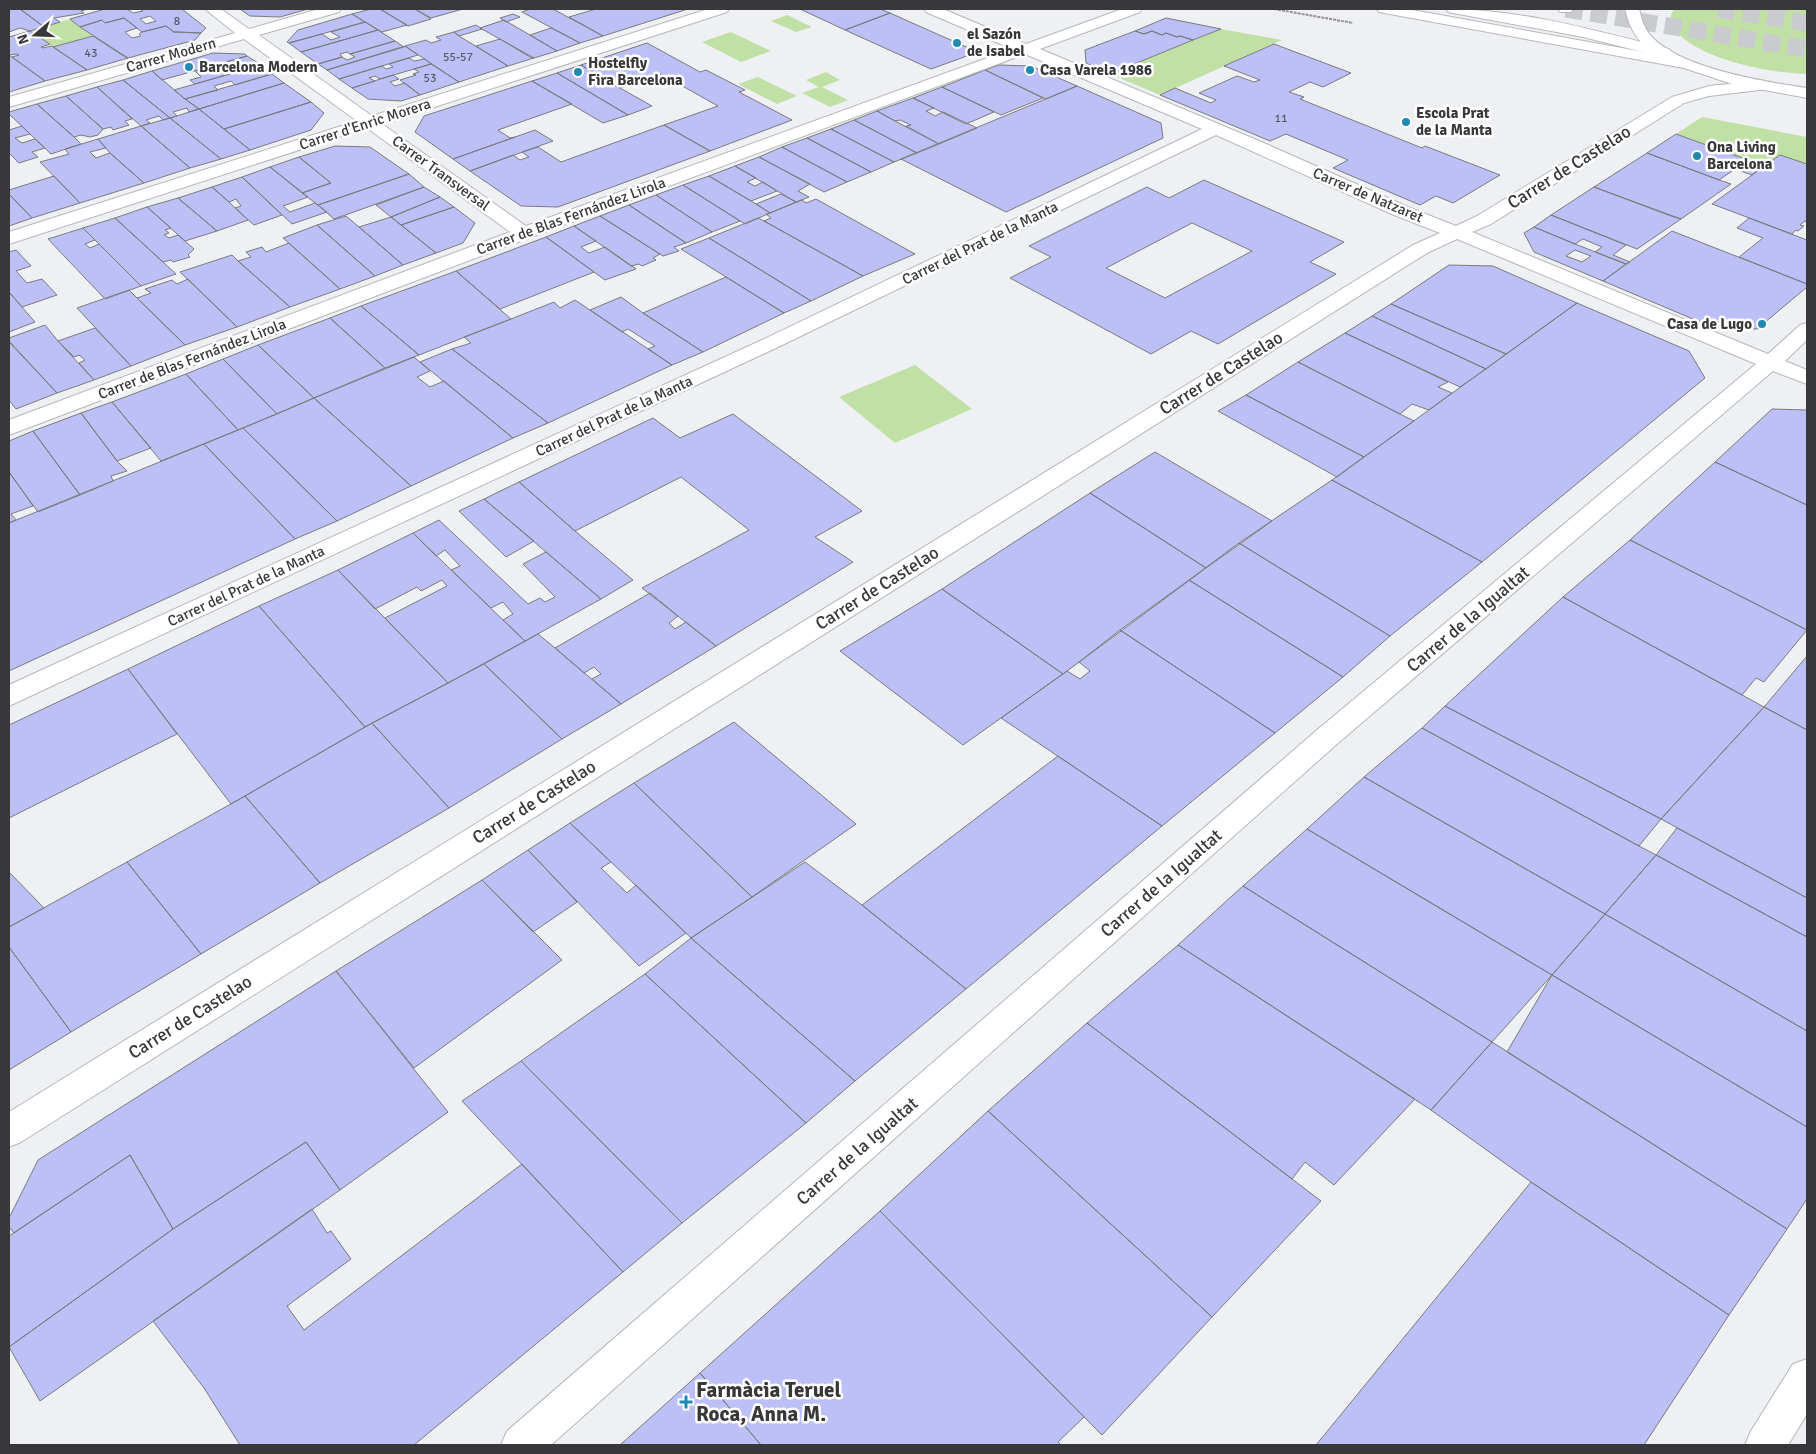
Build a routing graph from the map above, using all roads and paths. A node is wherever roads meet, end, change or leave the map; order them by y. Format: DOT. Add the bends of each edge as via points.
graph roads {
  1 [pos="212,9"];
  2 [pos="334,9"];
  3 [pos="722,9"];
  4 [pos="931,9"];
  5 [pos="1134,9"];
  6 [pos="1384,9"];
  7 [pos="1453,9"];
  8 [pos="1632,9"];
  9 [pos="245,33"];
  10 [pos="1026,49"];
  11 [pos="1663,52"];
  12 [pos="1686,64"];
  13 [pos="1762,86"];
  14 [pos="1807,93"];
  15 [pos="9,102"];
  16 [pos="370,123"];
  17 [pos="1216,129"];
  18 [pos="1456,232"];
  19 [pos="524,233"];
  20 [pos="9,238"];
  21 [pos="1807,329"];
  22 [pos="1770,362"];
  23 [pos="1807,378"];
  24 [pos="9,428"];
  25 [pos="9,696"];
  26 [pos="9,1131"];
  27 [pos="1807,1378"];
  28 [pos="521,1445"];
  29 [pos="1765,1445"];
  1 -- 9 [label="main road, Carrer Transversal"];
  2 -- 9 [label="main road, Carrer Modern"];
  3 -- 16 [label="main road, Carrer d'Enric Morera"];
  4 -- 10 [label="main road, Carrer de Natzaret"];
  5 -- 10 [label="main road, Carrer de Blas Fernández Lirola"];
  6 -- 12 [label="main road"];
  7 -- 11 [label="main road" via="1583,32"];
  8 -- 11 [label="main road" via="1636,28"];
  9 -- 15 [label="main road, Carrer Modern"];
  9 -- 16 [label="main road, Carrer Transversal"];
  10 -- 17 [label="main road, Carrer de Natzaret"];
  10 -- 19 [label="main road, Carrer de Blas Fernández Lirola"];
  11 -- 12 [label="main road"];
  12 -- 13 [label="main road"];
  13 -- 14 [label="main road"];
  13 -- 18 [label="main road, Carrer de Castelao" via="1712,90 1678,100 1484,220"];
  16 -- 19 [label="main road, Carrer Transversal"];
  16 -- 20 [label="main road, Carrer d'Enric Morera"];
  17 -- 18 [label="main road, Carrer de Natzaret"];
  17 -- 25 [label="main road, Carrer del Prat de la Manta" via="760,348"];
  18 -- 22 [label="main road, Carrer de Natzaret"];
  18 -- 26 [label="main road, Carrer de Castelao" via="1403,260"];
  19 -- 24 [label="main road, Carrer de Blas Fernández Lirola"];
  21 -- 22 [label="main road, Carrer de la Igualtat"];
  22 -- 23 [label="main road, Carrer de Natzaret"];
  22 -- 28 [label="main road, Carrer de la Igualtat" via="1320,744"];
  27 -- 29 [label="main road"];
}
